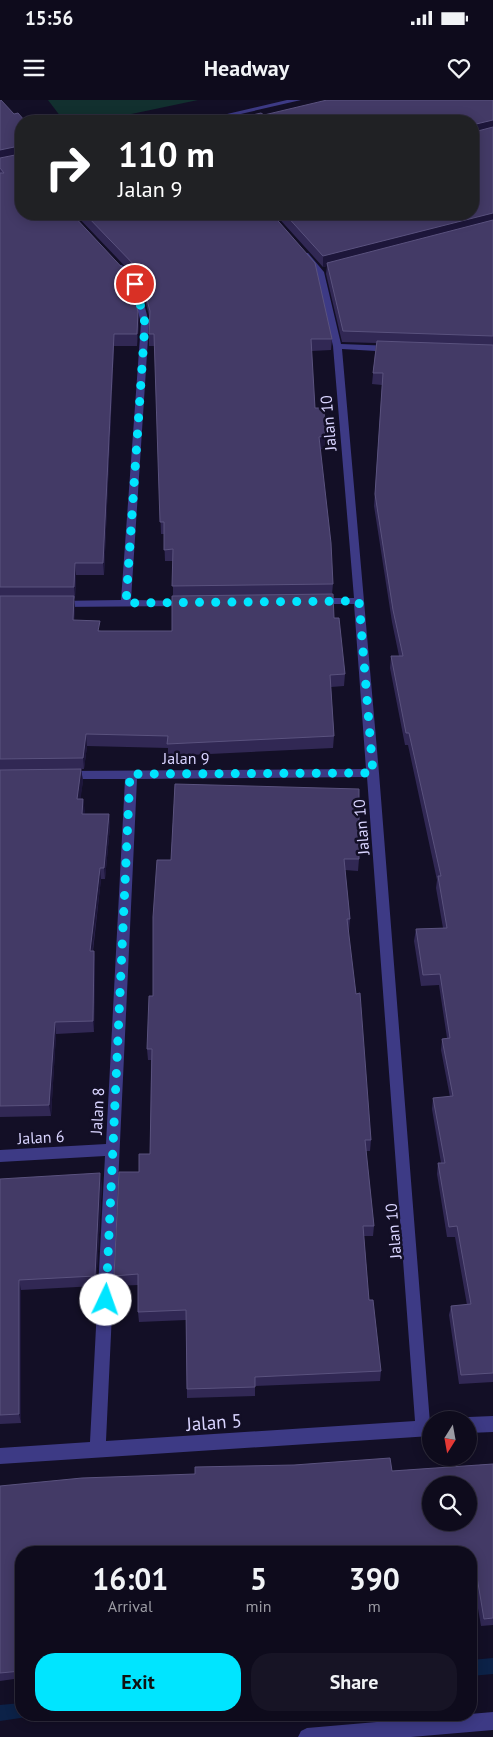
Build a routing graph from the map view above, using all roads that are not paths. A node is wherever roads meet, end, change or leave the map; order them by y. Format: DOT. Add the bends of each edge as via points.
graph roads {
  1 [pos="297,100"];
  2 [pos="228,115"];
  3 [pos="294,243"];
  4 [pos="115,263"];
  5 [pos="337,346"];
  6 [pos="401,349"];
  7 [pos="311,601"];
  8 [pos="359,601"];
  9 [pos="126,603"];
  10 [pos="194,603"];
  11 [pos="48,604"];
  12 [pos="373,773"];
  13 [pos="130,774"];
  14 [pos="56,776"];
  15 [pos="113,1150"];
  16 [pos="0,1156"];
  17 [pos="427,1411"];
  18 [pos="493,1424"];
  19 [pos="478,1425"];
  20 [pos="422,1428"];
  21 [pos="98,1450"];
  22 [pos="0,1456"];
  23 [pos="493,1721"];
  24 [pos="307,1737"];
  1 -- 2 [label="street"];
  3 -- 5 [label="street, Jalan 10" via="325,270"];
  4 -- 9 [label="street" via="135,284 145,323"];
  5 -- 6 [label="street"];
  5 -- 8 [label="street, Jalan 10"];
  7 -- 8 [label="street"];
  8 -- 12 [label="street, Jalan 10"];
  9 -- 10 [label="street"];
  9 -- 11 [label="street"];
  12 -- 13 [label="street, Jalan 9"];
  12 -- 17 [label="street, Jalan 10"];
  13 -- 14 [label="street, Jalan 9"];
  13 -- 15 [label="street, Jalan 8"];
  15 -- 16 [label="street, Jalan 6"];
  15 -- 21 [label="street, Jalan 8"];
  18 -- 19 [label="street"];
  20 -- 21 [label="street, Jalan 5"];
  21 -- 22 [label="street, Jalan 5"];
  23 -- 24 [label="street"];
}
